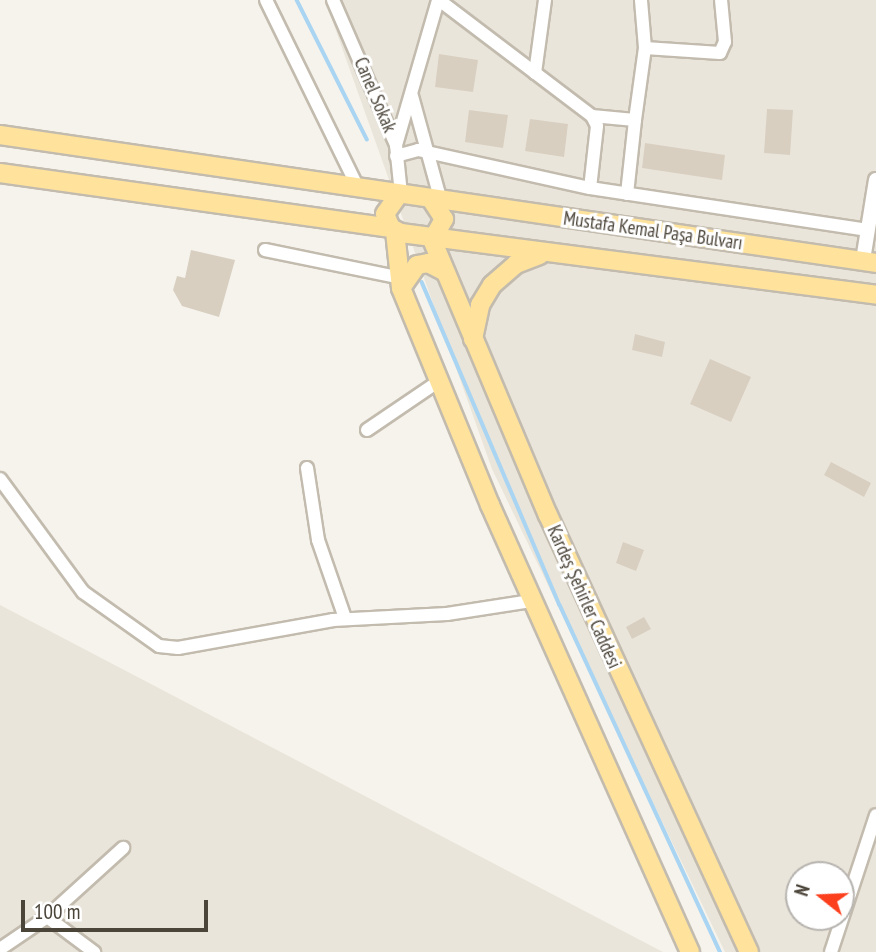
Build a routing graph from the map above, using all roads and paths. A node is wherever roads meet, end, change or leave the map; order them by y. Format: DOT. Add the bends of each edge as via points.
graph roads {
  1 [pos="266,0"];
  2 [pos="333,0"];
  3 [pos="439,0"];
  4 [pos="545,0"];
  5 [pos="641,0"];
  6 [pos="721,0"];
  7 [pos="645,48"];
  8 [pos="535,73"];
  9 [pos="411,99"];
  10 [pos="380,103"];
  11 [pos="592,116"];
  12 [pos="635,120"];
  13 [pos="0,135"];
  14 [pos="396,151"];
  15 [pos="431,156"];
  16 [pos="0,173"];
  17 [pos="876,180"];
  18 [pos="357,186"];
  19 [pos="590,188"];
  20 [pos="400,194"];
  21 [pos="627,194"];
  22 [pos="436,200"];
  23 [pos="393,230"];
  24 [pos="868,230"];
  25 [pos="432,237"];
  26 [pos="265,250"];
  27 [pos="546,254"];
  28 [pos="870,261"];
  29 [pos="444,271"];
  30 [pos="399,282"];
  31 [pos="876,295"];
  32 [pos="473,339"];
  33 [pos="439,381"];
  34 [pos="367,430"];
  35 [pos="307,468"];
  36 [pos="0,479"];
  37 [pos="531,601"];
  38 [pos="345,618"];
  39 [pos="876,815"];
  40 [pos="123,848"];
  41 [pos="47,917"];
  42 [pos="0,949"];
  43 [pos="94,952"];
  44 [pos="690,952"];
  45 [pos="749,952"];
  46 [pos="831,952"];
  1 -- 18 [label="street"];
  2 -- 10 [label="street, Canel Sokak"];
  3 -- 8 [label="street"];
  3 -- 9 [label="street"];
  4 -- 8 [label="street"];
  5 -- 7 [label="street"];
  6 -- 7 [label="street" via="725,42 720,53"];
  7 -- 12 [label="street"];
  8 -- 11 [label="street"];
  9 -- 10 [label="street" via="402,109"];
  9 -- 14 [label="street"];
  9 -- 15 [label="street"];
  10 -- 14 [label="street, Canel Sokak"];
  11 -- 12 [label="street"];
  11 -- 19 [label="street" via="597,126"];
  12 -- 21 [label="street"];
  13 -- 18 [label="main road"];
  14 -- 15 [label="street"];
  14 -- 20 [label="street, Canel Sokak"];
  15 -- 19 [label="street"];
  15 -- 22 [label="street"];
  16 -- 23 [label="main road"];
  17 -- 24 [label="street"];
  18 -- 20 [label="main road"];
  19 -- 21 [label="street"];
  20 -- 22 [label="main road"];
  20 -- 23 [label="main road" via="386,208"];
  21 -- 24 [label="street"];
  22 -- 25 [label="main road" via="444,219"];
  22 -- 28 [label="main road, Mustafa Kemal Paşa Bulvarı"];
  23 -- 25 [label="main road"];
  23 -- 30 [label="main road"];
  24 -- 28 [label="street"];
  25 -- 27 [label="main road, Mustafa Kemal Paşa Bulvarı"];
  25 -- 29 [label="main road, Kardeş Şehirler Caddesi"];
  26 -- 30 [label="street"];
  27 -- 31 [label="main road, Mustafa Kemal Paşa Bulvarı"];
  27 -- 32 [label="main road" via="516,264 492,285 480,305"];
  29 -- 30 [label="main road" via="428,263 417,265"];
  29 -- 32 [label="main road, Kardeş Şehirler Caddesi"];
  30 -- 33 [label="main road"];
  32 -- 45 [label="main road, Kardeş Şehirler Caddesi" via="668,784"];
  33 -- 34 [label="street"];
  33 -- 37 [label="main road"];
  35 -- 38 [label="street" via="318,540"];
  36 -- 38 [label="street" via="83,592 152,643 178,648"];
  37 -- 38 [label="street" via="447,614"];
  37 -- 44 [label="main road"];
  39 -- 46 [label="street"];
  40 -- 41 [label="street"];
  41 -- 42 [label="street"];
  41 -- 43 [label="street"];
}
